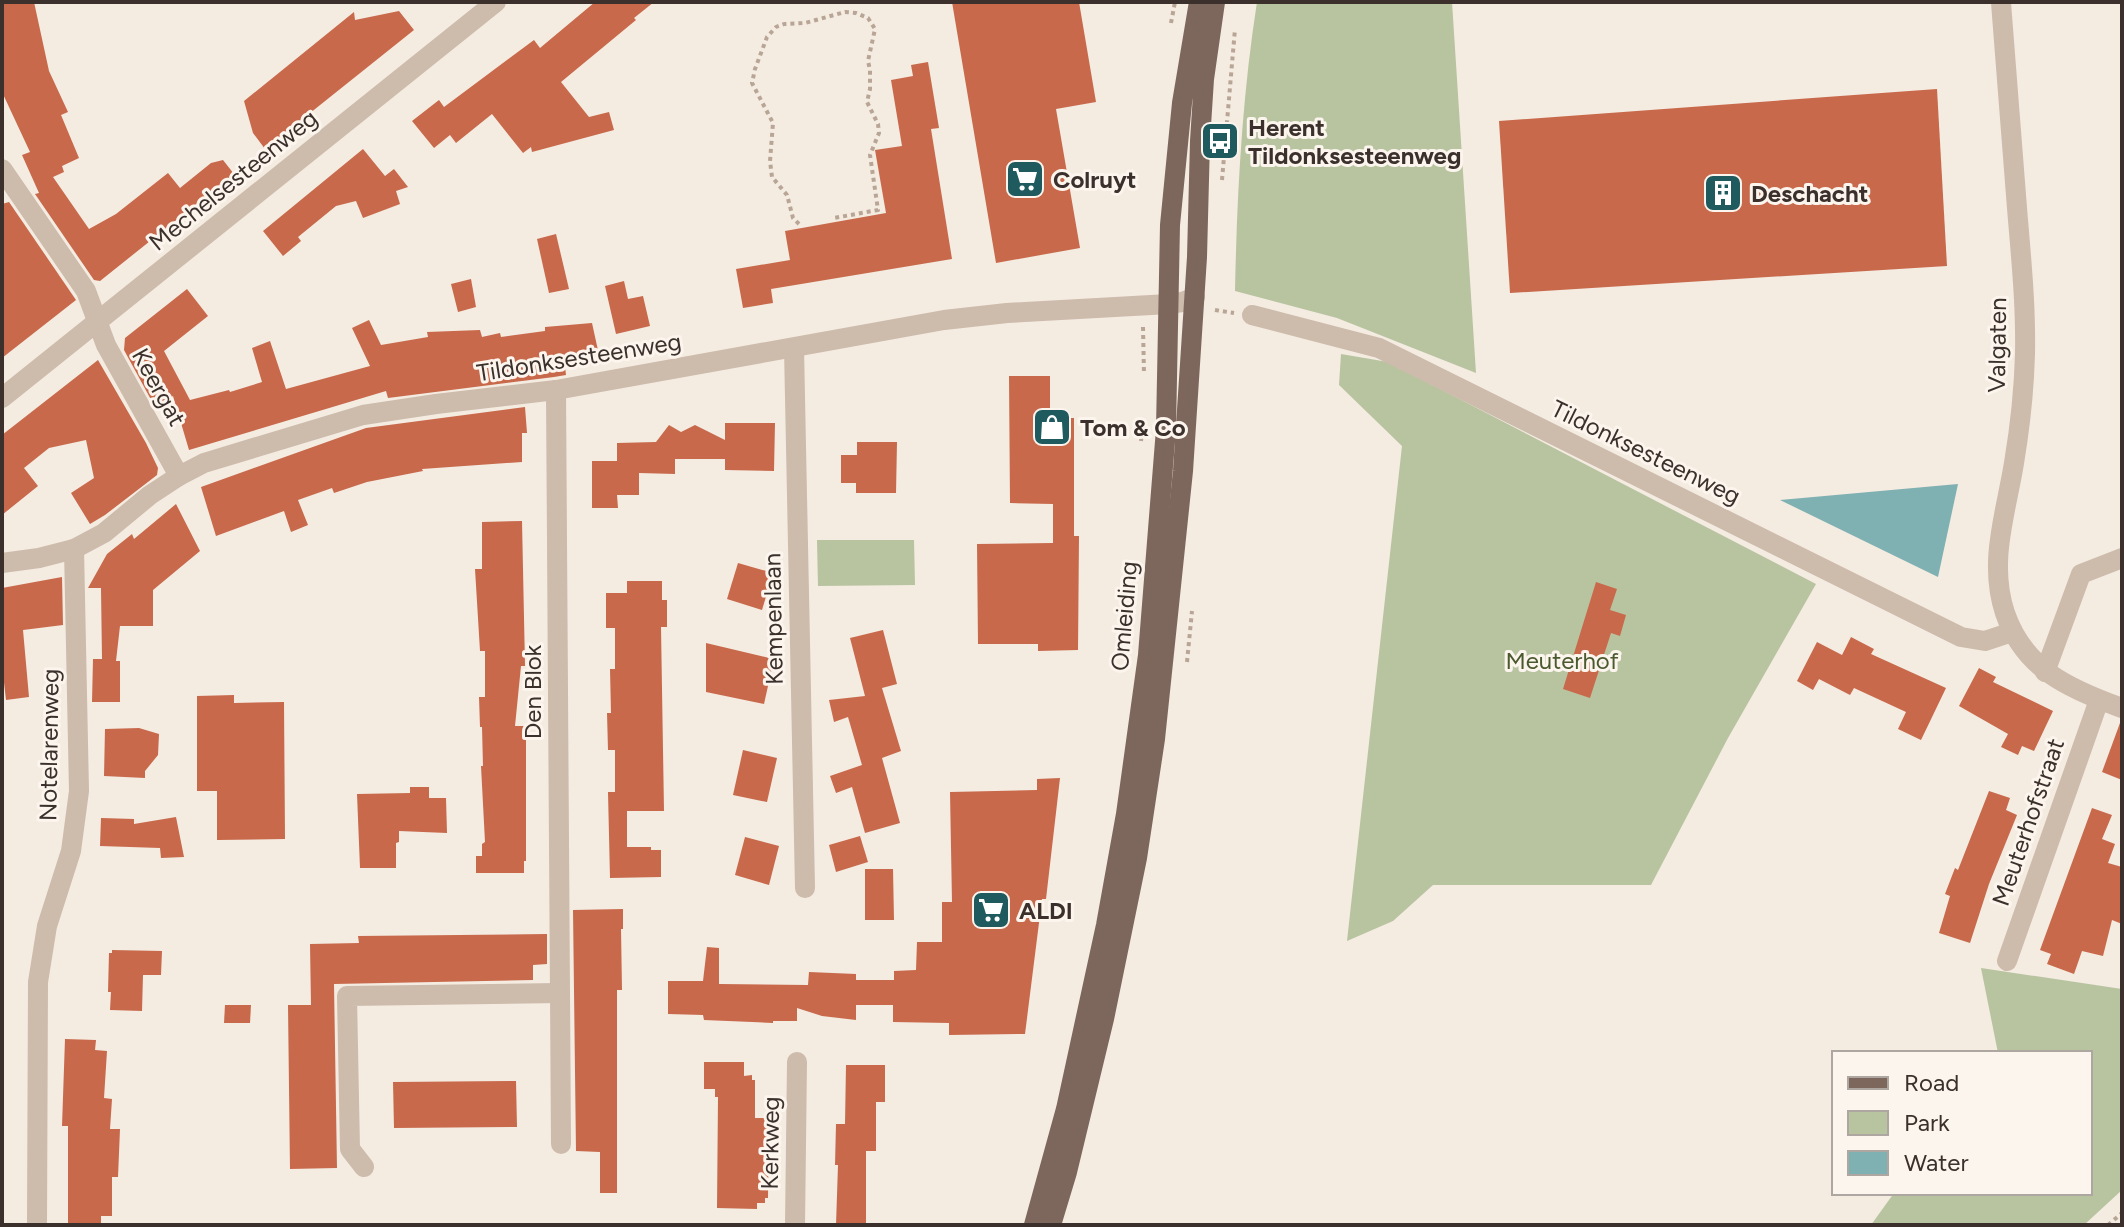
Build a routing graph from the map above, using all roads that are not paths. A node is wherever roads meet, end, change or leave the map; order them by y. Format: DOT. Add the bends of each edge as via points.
graph roads {
  1 [pos="496,2"];
  2 [pos="1199,2"];
  3 [pos="1215,2"];
  4 [pos="2001,2"];
  5 [pos="2,169"];
  6 [pos="1195,297"];
  7 [pos="1169,304"];
  8 [pos="1252,315"];
  9 [pos="98,321"];
  10 [pos="794,348"];
  11 [pos="556,390"];
  12 [pos="2,398"];
  13 [pos="179,476"];
  14 [pos="74,549"];
  15 [pos="2122,558"];
  16 [pos="2,563"];
  17 [pos="2012,632"];
  18 [pos="2045,672"];
  19 [pos="2099,700"];
  20 [pos="2122,708"];
  21 [pos="805,888"];
  22 [pos="2007,961"];
  23 [pos="559,993"];
  24 [pos="797,1062"];
  25 [pos="561,1144"];
  26 [pos="364,1167"];
  27 [pos="37,1225"];
  28 [pos="795,1225"];
  29 [pos="1034,1225"];
  30 [pos="1051,1225"];
  1 -- 9 [label="street, Mechelsesteenweg"];
  2 -- 7 [label="main road, Omleiding" via="1182,103 1170,225"];
  3 -- 6 [label="main road, Omleiding" via="1204,79"];
  4 -- 17 [label="street, Valgaten" via="2025,330 2018,439 1997,562"];
  5 -- 9 [label="street, Keergat" via="86,291"];
  6 -- 7 [label="street, Tildonksesteenweg"];
  6 -- 30 [label="main road, Omleiding" via="1177,531 1137,858 1104,1019"];
  7 -- 10 [label="street, Tildonksesteenweg" via="985,315"];
  7 -- 29 [label="main road, Omleiding" via="1153,605 1133,769 1083,1032"];
  8 -- 17 [label="street, Tildonksesteenweg" via="1379,348 1961,637 1985,641"];
  9 -- 12 [label="street, Mechelsesteenweg"];
  9 -- 13 [label="street, Keergat" via="110,353"];
  10 -- 11 [label="street, Tildonksesteenweg"];
  10 -- 21 [label="street, Kempenlaan"];
  11 -- 13 [label="street, Tildonksesteenweg" via="363,415 204,463"];
  11 -- 23 [label="street, Den Blok"];
  13 -- 14 [label="street, Tildonksesteenweg"];
  14 -- 16 [label="street, Tildonksesteenweg"];
  14 -- 27 [label="street, Notelarenweg" via="79,791 71,851 47,926 38,982"];
  15 -- 18 [label="street" via="2081,574"];
  17 -- 18 [label="street, Valgaten"];
  18 -- 19 [label="street"];
  19 -- 20 [label="street"];
  19 -- 22 [label="street, Meuterhofstraat"];
  23 -- 25 [label="street, Den Blok"];
  23 -- 26 [label="street" via="347,996 350,1149"];
  24 -- 28 [label="street, Kerkweg"];
}
